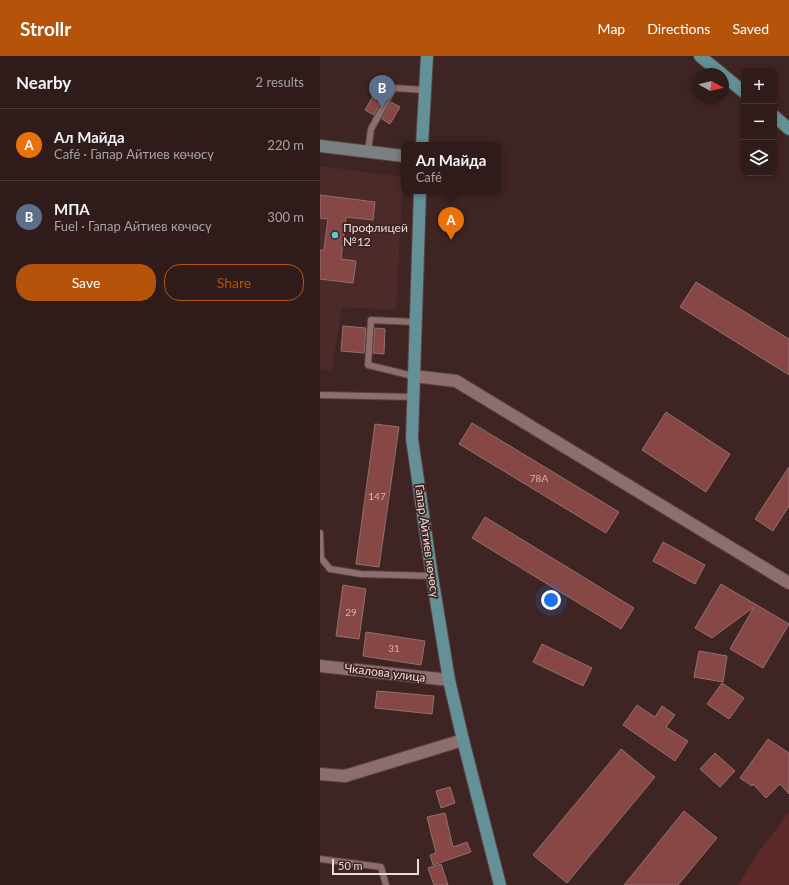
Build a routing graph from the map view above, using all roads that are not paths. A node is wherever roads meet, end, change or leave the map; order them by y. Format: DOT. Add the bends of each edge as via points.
graph roads {
  1 [pos="427,56"];
  2 [pos="700,56"];
  3 [pos="715,68"];
  4 [pos="729,79"];
  5 [pos="741,89"];
  6 [pos="424,90"];
  7 [pos="777,119"];
  8 [pos="789,129"];
  9 [pos="422,142"];
  10 [pos="320,146"];
  11 [pos="368,153"];
  12 [pos="401,156"];
  13 [pos="420,194"];
  14 [pos="415,322"];
  15 [pos="413,376"];
  16 [pos="320,395"];
  17 [pos="413,397"];
  18 [pos="320,534"];
  19 [pos="432,576"];
  20 [pos="789,583"];
  21 [pos="320,666"];
  22 [pos="449,680"];
  23 [pos="463,740"];
  24 [pos="320,774"];
  25 [pos="320,859"];
  26 [pos="386,885"];
  27 [pos="500,885"];
  1 -- 6 [label="main road"];
  2 -- 3 [label="main road"];
  4 -- 5 [label="main road"];
  6 -- 9 [label="main road"];
  6 -- 11 [label="lane" via="394,88 372,129"];
  7 -- 8 [label="main road"];
  10 -- 11 [label="street"];
  11 -- 12 [label="street"];
  13 -- 14 [label="main road, Гапар Айтиев көчөсү"];
  14 -- 15 [label="main road, Гапар Айтиев көчөсү"];
  14 -- 15 [label="lane" via="371,320 368,365"];
  15 -- 17 [label="main road, Гапар Айтиев көчөсү"];
  15 -- 20 [label="street" via="456,380"];
  16 -- 17 [label="lane"];
  17 -- 19 [label="main road, Гапар Айтиев көчөсү" via="412,439"];
  18 -- 19 [label="lane" via="321,558 330,569 361,574"];
  19 -- 22 [label="main road, Гапар Айтиев көчөсү"];
  21 -- 22 [label="street, Чкалова улица"];
  22 -- 23 [label="main road, Гапар Айтиев көчөсү"];
  23 -- 24 [label="street" via="345,776"];
  23 -- 27 [label="main road, Гапар Айтиев көчөсү"];
  25 -- 26 [label="lane" via="381,866"];
}
